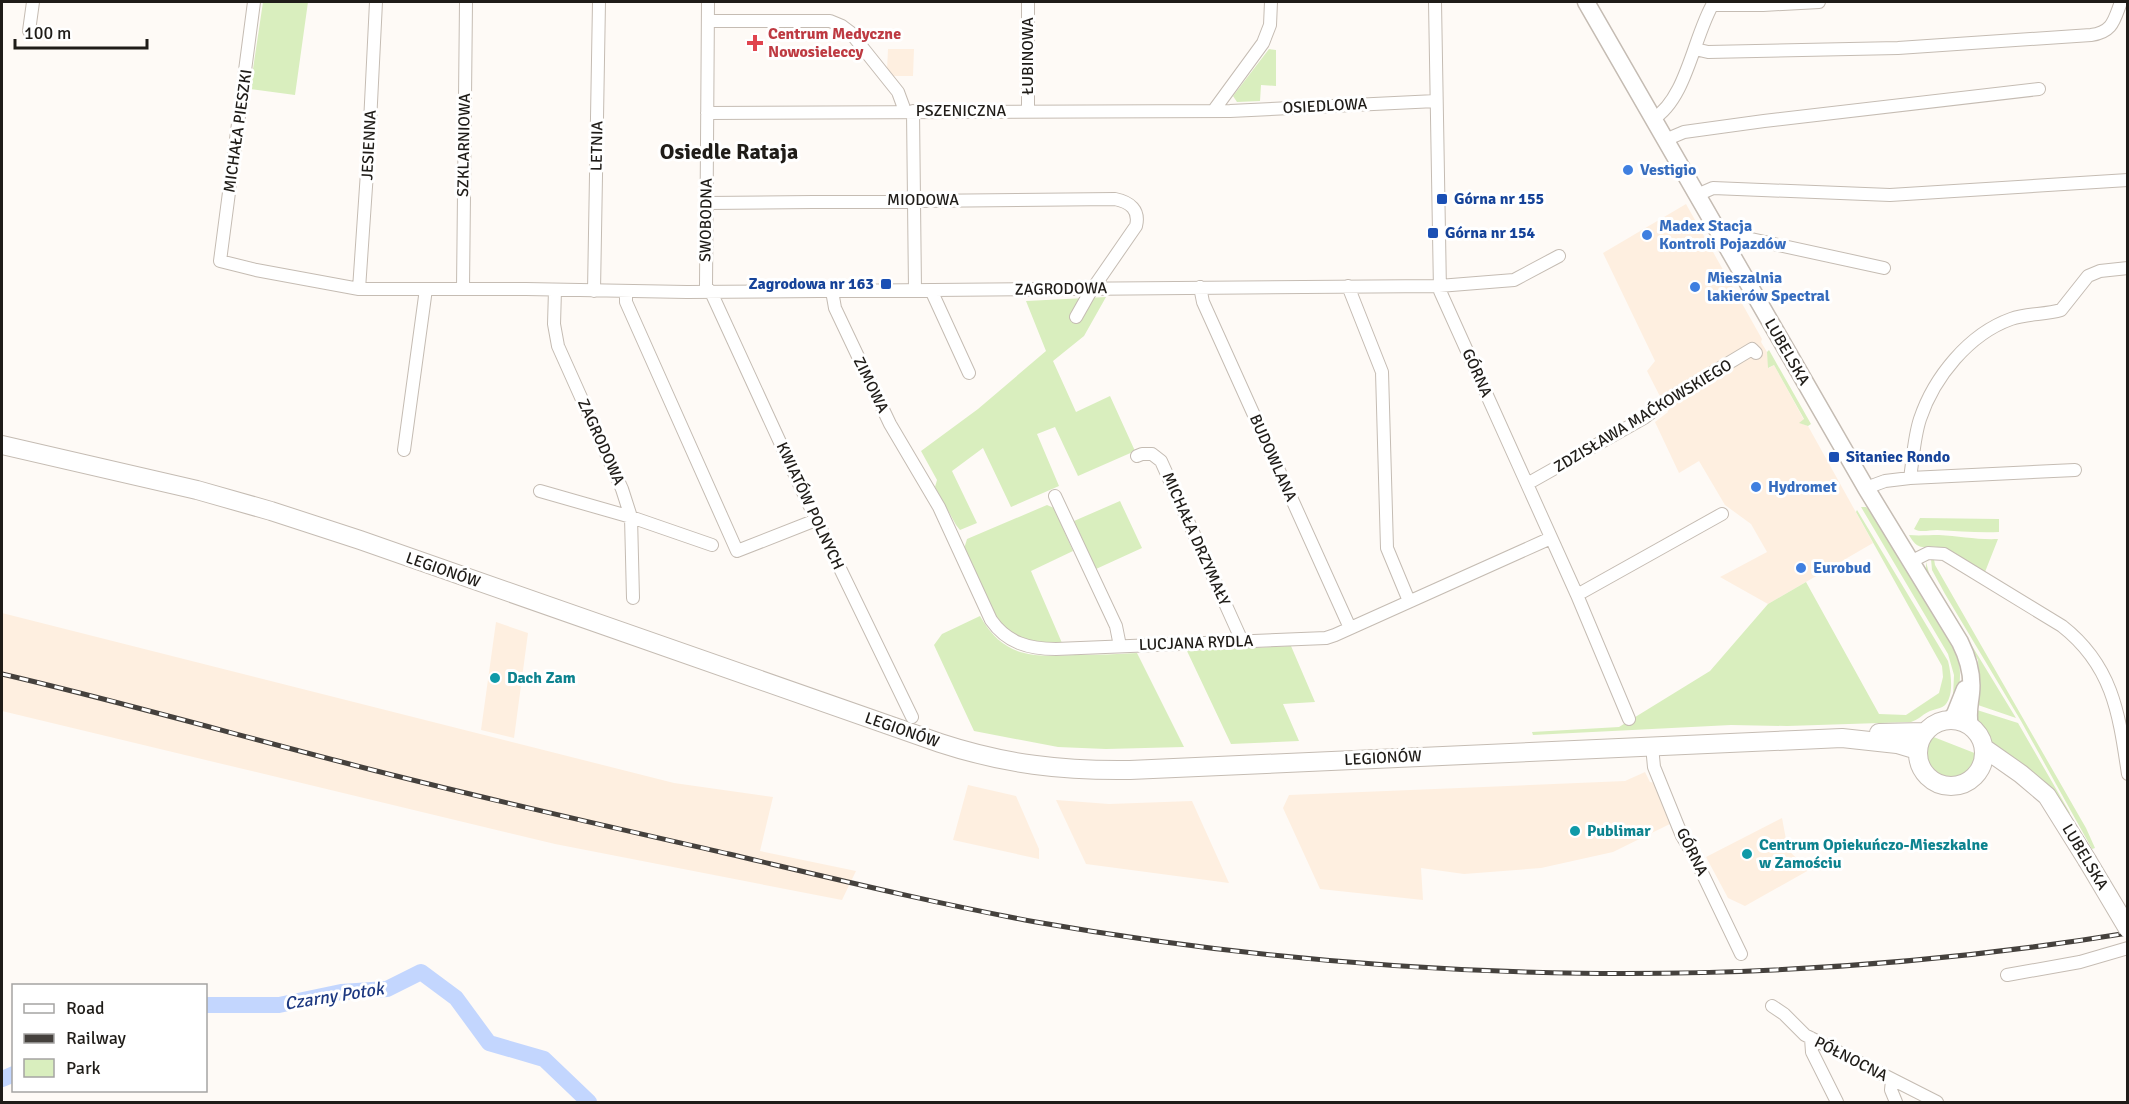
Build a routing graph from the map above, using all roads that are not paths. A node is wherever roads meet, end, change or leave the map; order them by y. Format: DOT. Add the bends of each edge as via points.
graph roads {
  1 [pos="33,2"];
  2 [pos="254,2"];
  3 [pos="376,2"];
  4 [pos="466,2"];
  5 [pos="599,2"];
  6 [pos="708,2"];
  7 [pos="1028,2"];
  8 [pos="1271,2"];
  9 [pos="1435,2"];
  10 [pos="1586,2"];
  11 [pos="1820,2"];
  12 [pos="2121,2"];
  13 [pos="1713,3"];
  14 [pos="708,21"];
  15 [pos="29,31"];
  16 [pos="1695,49"];
  17 [pos="2039,89"];
  18 [pos="1436,101"];
  19 [pos="1214,110"];
  20 [pos="909,111"];
  21 [pos="1028,111"];
  22 [pos="707,113"];
  23 [pos="1653,119"];
  24 [pos="1665,140"];
  25 [pos="2127,180"];
  26 [pos="1697,195"];
  27 [pos="915,200"];
  28 [pos="706,203"];
  29 [pos="1724,242"];
  30 [pos="1559,256"];
  31 [pos="220,261"];
  32 [pos="1884,268"];
  33 [pos="2127,268"];
  34 [pos="1348,286"];
  35 [pos="1439,286"];
  36 [pos="1200,287"];
  37 [pos="359,289"];
  38 [pos="426,289"];
  39 [pos="462,289"];
  40 [pos="1095,289"];
  41 [pos="555,290"];
  42 [pos="915,290"];
  43 [pos="931,290"];
  44 [pos="594,291"];
  45 [pos="626,291"];
  46 [pos="832,291"];
  47 [pos="711,292"];
  48 [pos="1076,317"];
  49 [pos="1756,353"];
  50 [pos="969,373"];
  51 [pos="2,445"];
  52 [pos="404,450"];
  53 [pos="1137,456"];
  54 [pos="2074,470"];
  55 [pos="920,474"];
  56 [pos="1910,478"];
  57 [pos="1527,484"];
  58 [pos="1866,488"];
  59 [pos="540,491"];
  60 [pos="1055,496"];
  61 [pos="1722,514"];
  62 [pos="631,517"];
  63 [pos="816,520"];
  64 [pos="1551,538"];
  65 [pos="712,545"];
  66 [pos="1910,562"];
  67 [pos="1577,595"];
  68 [pos="633,598"];
  69 [pos="1409,601"];
  70 [pos="1350,628"];
  71 [pos="1242,641"];
  72 [pos="1120,646"];
  73 [pos="1970,671"];
  74 [pos="912,717"];
  75 [pos="1629,719"];
  76 [pos="1950,720"];
  77 [pos="1970,726"];
  78 [pos="1925,732"];
  79 [pos="1842,738"];
  80 [pos="1652,746"];
  81 [pos="1984,748"];
  82 [pos="1917,750"];
  83 [pos="1981,767"];
  84 [pos="2127,774"];
  85 [pos="2059,816"];
  86 [pos="2127,930"];
  87 [pos="2127,948"];
  88 [pos="1741,954"];
  89 [pos="2007,975"];
  90 [pos="1772,1006"];
  91 [pos="1812,1038"];
  92 [pos="1892,1080"];
  93 [pos="1837,1102"];
  94 [pos="1896,1102"];
  95 [pos="1937,1102"];
  1 -- 15 [label="street"];
  2 -- 31 [label="street, MICHAŁA PIESZKI"];
  3 -- 37 [label="street, JESIENNA"];
  4 -- 39 [label="street, SZKLARNIOWA"];
  5 -- 44 [label="street, LETNIA"];
  6 -- 14 [label="street, SWOBODNA"];
  7 -- 21 [label="street, ŁUBINOWA"];
  8 -- 19 [label="street" via="1270,25 1263,43"];
  9 -- 18 [label="street, GÓRNA"];
  10 -- 23 [label="main road, LUBELSKA"];
  11 -- 13 [label="street"];
  12 -- 16 [label="street" via="2112,26 2091,35 1899,48 1708,52"];
  13 -- 16 [label="street"];
  14 -- 20 [label="street" via="830,21 842,26 898,92"];
  14 -- 22 [label="street, SWOBODNA"];
  16 -- 23 [label="street" via="1668,107"];
  17 -- 24 [label="street" via="1764,121 1684,132"];
  18 -- 19 [label="street, OSIEDLOWA"];
  18 -- 35 [label="street, GÓRNA"];
  19 -- 21 [label="street, PSZENICZNA"];
  20 -- 21 [label="street, PSZENICZNA"];
  20 -- 22 [label="street, PSZENICZNA"];
  20 -- 27 [label="street"];
  22 -- 28 [label="street, SWOBODNA"];
  23 -- 24 [label="main road, LUBELSKA"];
  24 -- 26 [label="main road, LUBELSKA"];
  25 -- 26 [label="street" via="1890,195 1713,188"];
  26 -- 29 [label="main road, LUBELSKA"];
  27 -- 28 [label="street, MIODOWA"];
  27 -- 40 [label="street, MIODOWA" via="1115,199 1130,204 1136,211 1136,226"];
  27 -- 42 [label="street"];
  28 -- 47 [label="street, SWOBODNA" via="705,283"];
  29 -- 32 [label="street" via="1742,237"];
  29 -- 58 [label="main road, LUBELSKA"];
  30 -- 35 [label="street, ZAGRODOWA" via="1514,280"];
  31 -- 37 [label="street, ZAGRODOWA"];
  33 -- 56 [label="street" via="2094,273 2083,280 2061,310 2006,321 1986,330 1962,350 1921,415"];
  34 -- 35 [label="street, ZAGRODOWA"];
  34 -- 36 [label="street, ZAGRODOWA"];
  34 -- 69 [label="street" via="1382,372 1388,548"];
  35 -- 57 [label="street, GÓRNA"];
  36 -- 40 [label="street, ZAGRODOWA"];
  36 -- 70 [label="street, BUDOWLANA" via="1203,302"];
  37 -- 38 [label="street, ZAGRODOWA"];
  38 -- 39 [label="street, ZAGRODOWA"];
  38 -- 52 [label="street"];
  39 -- 41 [label="street, ZAGRODOWA"];
  40 -- 43 [label="street, ZAGRODOWA"];
  40 -- 48 [label="street"];
  41 -- 44 [label="street, ZAGRODOWA"];
  41 -- 62 [label="street, ZAGRODOWA" via="558,346"];
  42 -- 43 [label="street, ZAGRODOWA"];
  42 -- 46 [label="street, ZAGRODOWA"];
  43 -- 50 [label="street"];
  44 -- 45 [label="street, ZAGRODOWA"];
  45 -- 47 [label="street, ZAGRODOWA"];
  45 -- 63 [label="street" via="626,302 737,551"];
  46 -- 47 [label="street, ZAGRODOWA"];
  46 -- 55 [label="street, ZIMOWA" via="835,308 862,367"];
  47 -- 63 [label="street, KWIATÓW POLNYCH"];
  49 -- 57 [label="street, ZDZISŁAWA MAĆKOWSKIEGO" via="1752,349 1644,418"];
  51 -- 80 [label="highway, LEGIONÓW" via="271,511 940,743 1015,763 1068,770 1130,770"];
  53 -- 71 [label="street, MICHAŁA DRZYMAŁY" via="1152,454 1161,461"];
  54 -- 56 [label="street"];
  55 -- 72 [label="street, LUCJANA RYDLA" via="991,620 1006,636 1025,646 1046,649"];
  56 -- 58 [label="street"];
  57 -- 64 [label="street, GÓRNA"];
  58 -- 66 [label="main road, LUBELSKA"];
  59 -- 62 [label="street"];
  60 -- 72 [label="street" via="1116,626"];
  61 -- 67 [label="street"];
  62 -- 65 [label="street"];
  62 -- 68 [label="street, ZAGRODOWA"];
  63 -- 74 [label="street, KWIATÓW POLNYCH"];
  64 -- 67 [label="street, GÓRNA"];
  64 -- 69 [label="street, LUCJANA RYDLA"];
  66 -- 73 [label="main road, LUBELSKA" via="1960,642"];
  66 -- 84 [label="street" via="1931,553 1944,554 2073,636 2090,654 2109,686 2120,720"];
  67 -- 75 [label="street, GÓRNA"];
  69 -- 70 [label="street, LUCJANA RYDLA"];
  70 -- 71 [label="street, LUCJANA RYDLA" via="1326,638"];
  71 -- 72 [label="street, LUCJANA RYDLA"];
  73 -- 76 [label="main road"];
  73 -- 77 [label="main road, LUBELSKA"];
  76 -- 77 [label="highway"];
  76 -- 78 [label="highway" via="1936,723"];
  77 -- 81 [label="highway"];
  78 -- 79 [label="highway, LEGIONÓW"];
  78 -- 82 [label="highway"];
  79 -- 80 [label="highway, LEGIONÓW"];
  79 -- 82 [label="highway, LEGIONÓW"];
  80 -- 88 [label="street, GÓRNA" via="1654,767 1682,836"];
  81 -- 83 [label="highway"];
  81 -- 85 [label="highway, LUBELSKA" via="2034,784"];
  82 -- 83 [label="highway" via="1926,775 1945,786 1966,783"];
  83 -- 85 [label="highway, LUBELSKA" via="1994,768 2011,777"];
  85 -- 86 [label="highway, LUBELSKA, bridge"];
  87 -- 89 [label="street" via="2080,962"];
  90 -- 91 [label="street, PÓŁNOCNA"];
  91 -- 92 [label="street, PÓŁNOCNA"];
  91 -- 93 [label="street" via="1812,1052"];
  92 -- 94 [label="street"];
  92 -- 95 [label="street, PÓŁNOCNA"];
}
